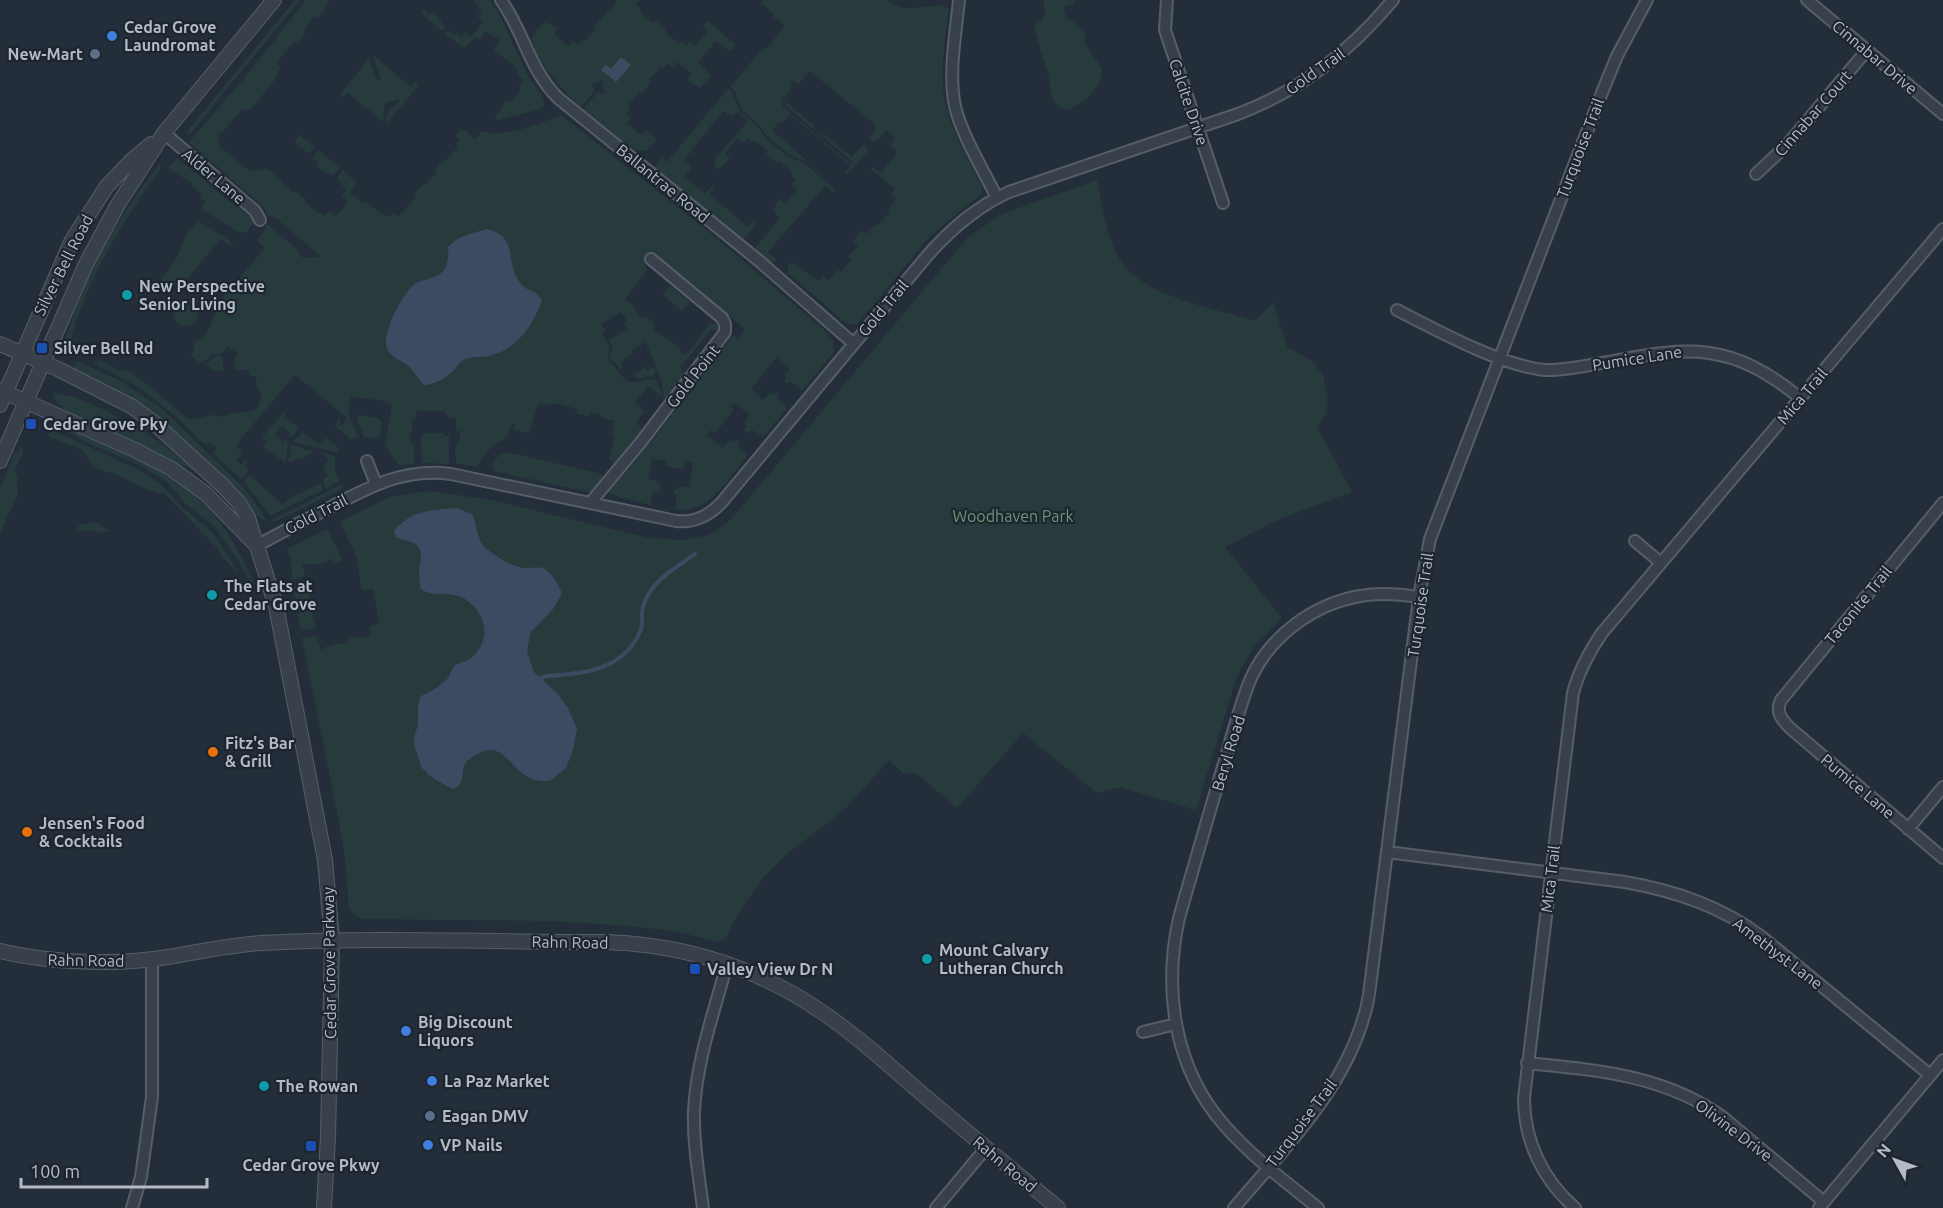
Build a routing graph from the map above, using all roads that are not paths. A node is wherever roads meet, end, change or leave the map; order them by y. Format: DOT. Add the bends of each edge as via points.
graph roads {
  1 [pos="274,0"];
  2 [pos="501,0"];
  3 [pos="959,0"];
  4 [pos="1167,0"];
  5 [pos="1394,0"];
  6 [pos="1647,0"];
  7 [pos="1807,0"];
  8 [pos="1867,50"];
  9 [pos="1943,114"];
  10 [pos="1198,128"];
  11 [pos="164,133"];
  12 [pos="1756,174"];
  13 [pos="997,198"];
  14 [pos="1223,203"];
  15 [pos="260,220"];
  16 [pos="1943,229"];
  17 [pos="651,259"];
  18 [pos="1397,310"];
  19 [pos="0,344"];
  20 [pos="854,344"];
  21 [pos="21,353"];
  22 [pos="1499,358"];
  23 [pos="44,363"];
  24 [pos="2,395"];
  25 [pos="1800,398"];
  26 [pos="26,401"];
  27 [pos="0,461"];
  28 [pos="368,461"];
  29 [pos="376,484"];
  30 [pos="591,502"];
  31 [pos="1943,503"];
  32 [pos="1635,541"];
  33 [pos="256,546"];
  34 [pos="1661,563"];
  35 [pos="1419,597"];
  36 [pos="1778,710"];
  37 [pos="1943,787"];
  38 [pos="1908,829"];
  39 [pos="1387,852"];
  40 [pos="1943,858"];
  41 [pos="1551,873"];
  42 [pos="332,940"];
  43 [pos="0,951"];
  44 [pos="152,959"];
  45 [pos="728,964"];
  46 [pos="1176,1024"];
  47 [pos="1143,1032"];
  48 [pos="1943,1060"];
  49 [pos="1527,1063"];
  50 [pos="1930,1075"];
  51 [pos="986,1148"];
  52 [pos="1269,1167"];
  53 [pos="1822,1205"];
  54 [pos="132,1208"];
  55 [pos="324,1208"];
  56 [pos="703,1208"];
  57 [pos="936,1208"];
  58 [pos="1058,1208"];
  59 [pos="1234,1208"];
  60 [pos="1318,1208"];
  61 [pos="1575,1208"];
  1 -- 11 [label="street, Silver Bell Road"];
  2 -- 20 [label="street, Ballantrae Road" via="535,68 558,98 758,260"];
  3 -- 13 [label="street" via="955,105"];
  4 -- 10 [label="street, Calcite Drive" via="1165,30"];
  5 -- 10 [label="street, Gold Trail" via="1357,40 1315,75 1264,104"];
  6 -- 22 [label="street, Turquoise Trail" via="1610,73"];
  7 -- 8 [label="street, Cinnabar Drive"];
  8 -- 9 [label="street, Cinnabar Drive"];
  8 -- 12 [label="street, Cinnabar Court" via="1787,145"];
  10 -- 13 [label="street, Gold Trail"];
  10 -- 14 [label="street, Calcite Drive"];
  11 -- 15 [label="street, Alder Lane" via="255,211"];
  11 -- 21 [label="street, Silver Bell Road" via="117,174 97,200 72,240"];
  11 -- 23 [label="street, Silver Bell Road" via="95,246"];
  13 -- 20 [label="street, Gold Trail" via="945,235"];
  16 -- 25 [label="street, Mica Trail"];
  17 -- 30 [label="street, Gold Point" via="722,318 725,332"];
  18 -- 22 [label="street, Pumice Lane"];
  19 -- 21 [label="street"];
  20 -- 30 [label="street, Gold Trail" via="709,513 682,521"];
  21 -- 23 [label="street"];
  21 -- 24 [label="street, Silver Bell Road"];
  22 -- 25 [label="street, Pumice Lane" via="1549,370 1671,351 1701,351 1751,364"];
  22 -- 35 [label="street, Turquoise Trail" via="1433,531"];
  23 -- 26 [label="street, Silver Bell Road"];
  23 -- 33 [label="street, Cedar Grove Parkway" via="108,392 153,422 239,503"];
  24 -- 26 [label="street, Silver Bell Road"];
  25 -- 34 [label="street, Mica Trail"];
  26 -- 27 [label="street"];
  26 -- 33 [label="street, Cedar Grove Parkway" via="180,474 206,494"];
  28 -- 29 [label="street"];
  29 -- 30 [label="street, Gold Trail" via="407,474 440,472"];
  29 -- 33 [label="street, Gold Trail"];
  31 -- 36 [label="street, Taconite Trail" via="1786,694"];
  32 -- 34 [label="street"];
  33 -- 42 [label="street, Cedar Grove Parkway" via="276,606 317,810"];
  34 -- 41 [label="street, Mica Trail" via="1602,633 1579,674 1573,693"];
  35 -- 39 [label="street, Turquoise Trail"];
  35 -- 46 [label="street, Beryl Road" via="1367,595 1327,606 1287,631 1259,664 1250,681 1179,918 1171,975"];
  36 -- 38 [label="street, Pumice Lane" via="1790,728"];
  37 -- 38 [label="street"];
  38 -- 40 [label="street, Pumice Lane"];
  39 -- 41 [label="street, Amethyst Lane"];
  39 -- 52 [label="street, Turquoise Trail" via="1366,1010 1359,1031 1324,1096"];
  41 -- 49 [label="street, Mica Trail"];
  41 -- 50 [label="street, Amethyst Lane" via="1659,888 1728,914 1773,945"];
  42 -- 44 [label="street, Rahn Road" via="234,945"];
  42 -- 45 [label="street, Rahn Road" via="622,943 675,950"];
  42 -- 55 [label="street, Cedar Grove Parkway"];
  43 -- 44 [label="street, Rahn Road" via="50,960"];
  44 -- 54 [label="street" via="152,1097 141,1177"];
  45 -- 51 [label="street, Rahn Road" via="787,990 823,1012"];
  45 -- 56 [label="street" via="701,1064 695,1102 694,1129"];
  46 -- 47 [label="street"];
  46 -- 52 [label="street, Beryl Road" via="1192,1075 1212,1109 1238,1140"];
  48 -- 50 [label="street"];
  49 -- 53 [label="street, Olivine Drive" via="1616,1073 1676,1090 1716,1112"];
  49 -- 61 [label="street, Mica Trail" via="1524,1108 1531,1142 1550,1180"];
  50 -- 53 [label="street"];
  51 -- 57 [label="street"];
  51 -- 58 [label="street, Rahn Road"];
  52 -- 59 [label="street, Turquoise Trail"];
  52 -- 60 [label="street, Beryl Road"];
}
